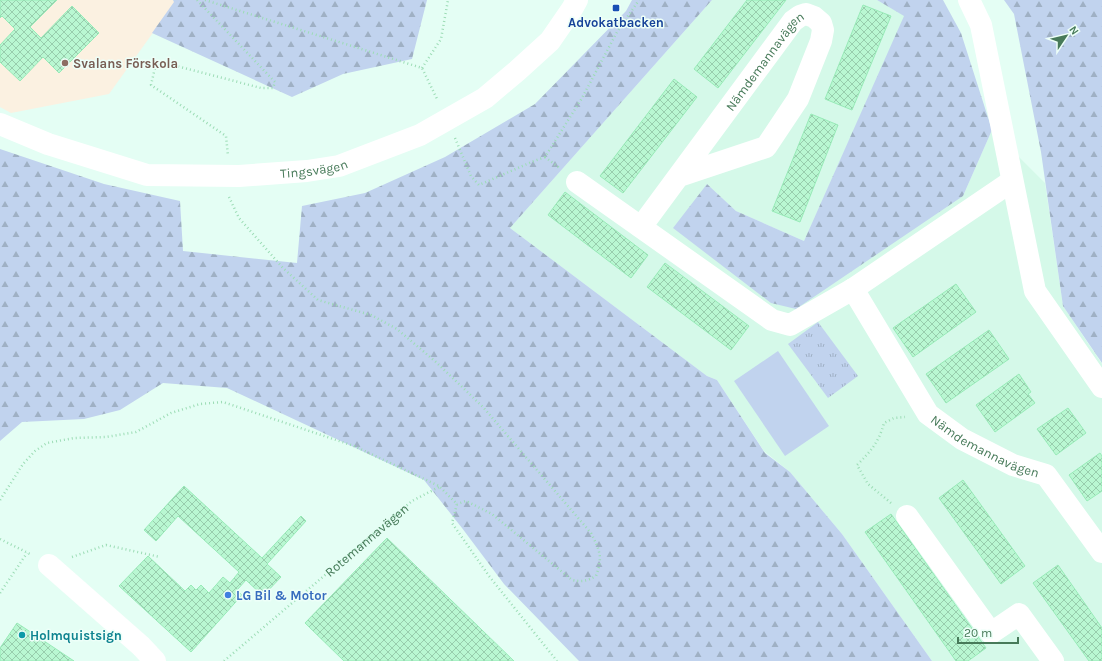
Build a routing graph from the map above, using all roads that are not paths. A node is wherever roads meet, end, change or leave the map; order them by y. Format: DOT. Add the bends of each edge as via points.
graph roads {
  1 [pos="577,0"];
  2 [pos="969,0"];
  3 [pos="981,0"];
  4 [pos="1000,116"];
  5 [pos="0,124"];
  6 [pos="680,176"];
  7 [pos="1012,181"];
  8 [pos="577,182"];
  9 [pos="642,227"];
  10 [pos="853,289"];
  11 [pos="1102,387"];
  12 [pos="906,516"];
  13 [pos="1102,552"];
  14 [pos="49,565"];
  15 [pos="155,661"];
  16 [pos="1053,661"];
  1 -- 5 [label="street, Tingsvägen" via="550,41 485,98 420,135 339,166 239,176 147,176 48,144"];
  2 -- 4 [label="street" via="981,25"];
  3 -- 4 [label="street" via="989,19"];
  4 -- 7 [label="street"];
  6 -- 6 [label="street, Nämdemannavägen" via="793,21 806,14 821,23 821,41 798,99 766,147"];
  6 -- 9 [label="street, Nämdemannavägen"];
  7 -- 10 [label="street"];
  7 -- 11 [label="street" via="1035,291"];
  8 -- 9 [label="street"];
  9 -- 10 [label="street" via="772,320 790,325"];
  10 -- 13 [label="street, Nämdemannavägen" via="928,414 968,442 1013,465 1046,475"];
  12 -- 16 [label="street" via="991,633 1019,614"];
  14 -- 15 [label="street"];
}
